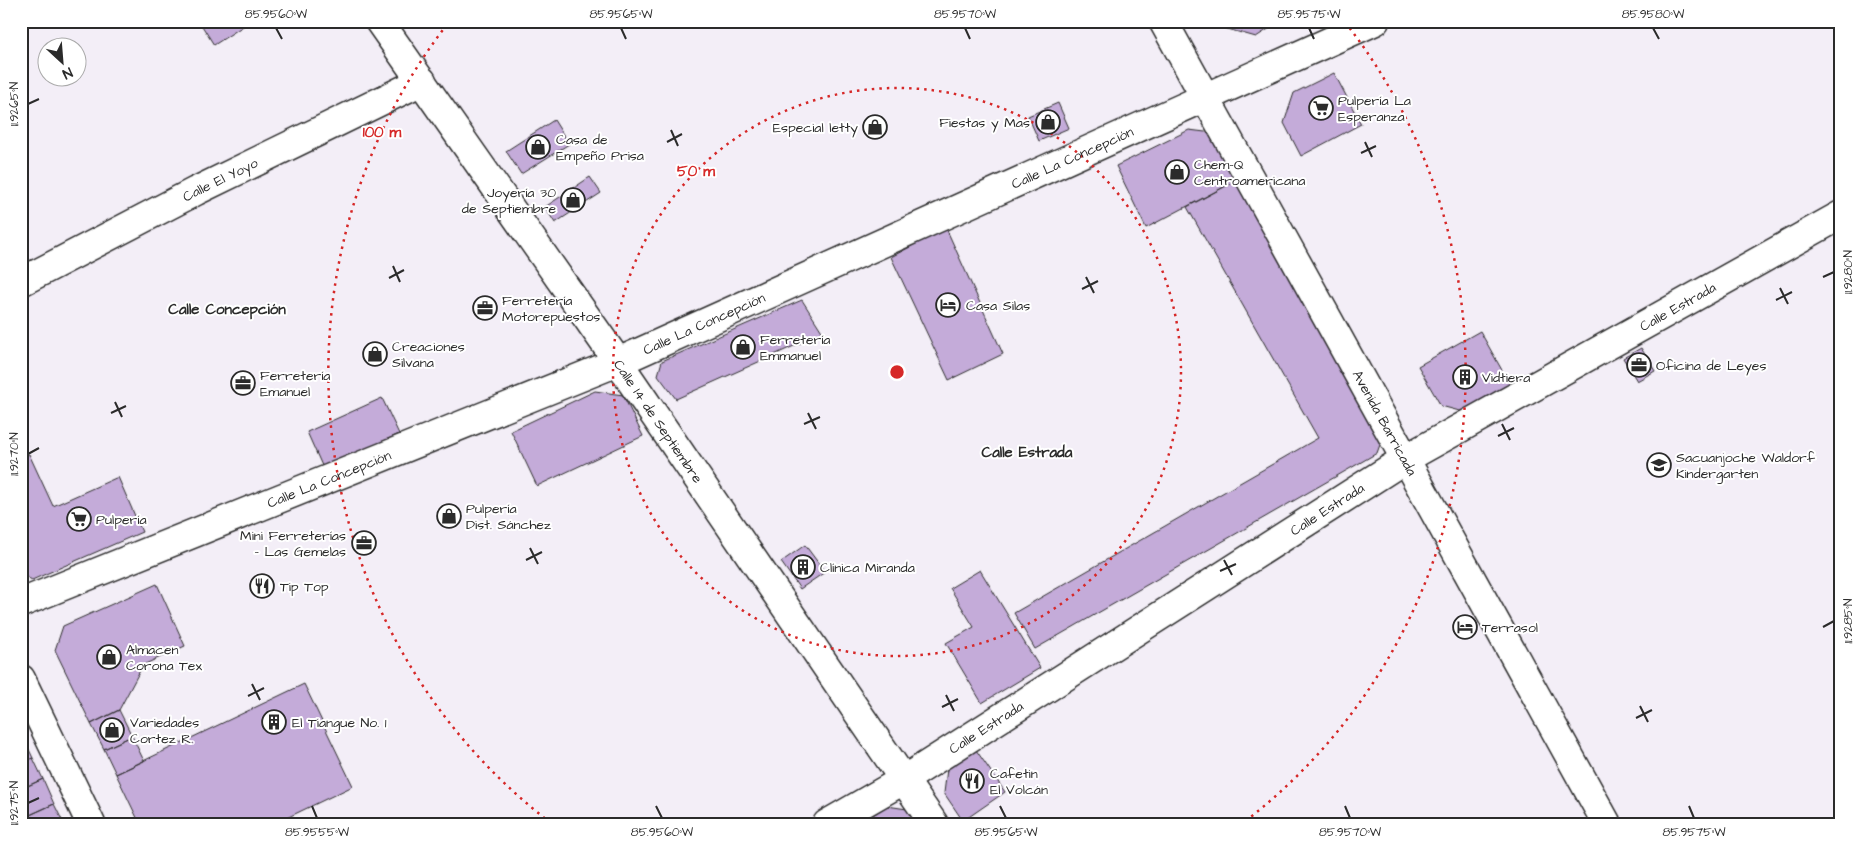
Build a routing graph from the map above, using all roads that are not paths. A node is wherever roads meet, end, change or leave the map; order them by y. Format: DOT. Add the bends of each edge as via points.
graph roads {
  1 [pos="379,21"];
  2 [pos="1163,21"];
  3 [pos="1375,21"];
  4 [pos="422,81"];
  5 [pos="1206,99"];
  6 [pos="1841,215"];
  7 [pos="21,282"];
  8 [pos="618,362"];
  9 [pos="1405,459"];
  10 [pos="21,603"];
  11 [pos="21,680"];
  12 [pos="905,779"];
  13 [pos="91,824"];
  14 [pos="827,824"];
  15 [pos="934,824"];
  16 [pos="1607,824"];
  1 -- 4 [label="street, Calle 14 de Septiembre"];
  2 -- 5 [label="street, Avenida Barricada"];
  3 -- 5 [label="street, Calle La Concepción"];
  4 -- 7 [label="street, Calle El Yoyo" via="196,191"];
  4 -- 8 [label="street, Calle 14 de Septiembre"];
  5 -- 8 [label="street, Calle La Concepción"];
  5 -- 9 [label="street, Avenida Barricada"];
  6 -- 9 [label="street, Calle Estrada"];
  8 -- 10 [label="street, Calle La Concepción"];
  8 -- 12 [label="street, Calle 14 de Septiembre"];
  9 -- 12 [label="street, Calle Estrada"];
  9 -- 16 [label="street, Avenida Barricada"];
  11 -- 13 [label="street"];
  12 -- 14 [label="street, Calle Estrada"];
  12 -- 15 [label="street, Calle 14 de Septiembre"];
}
